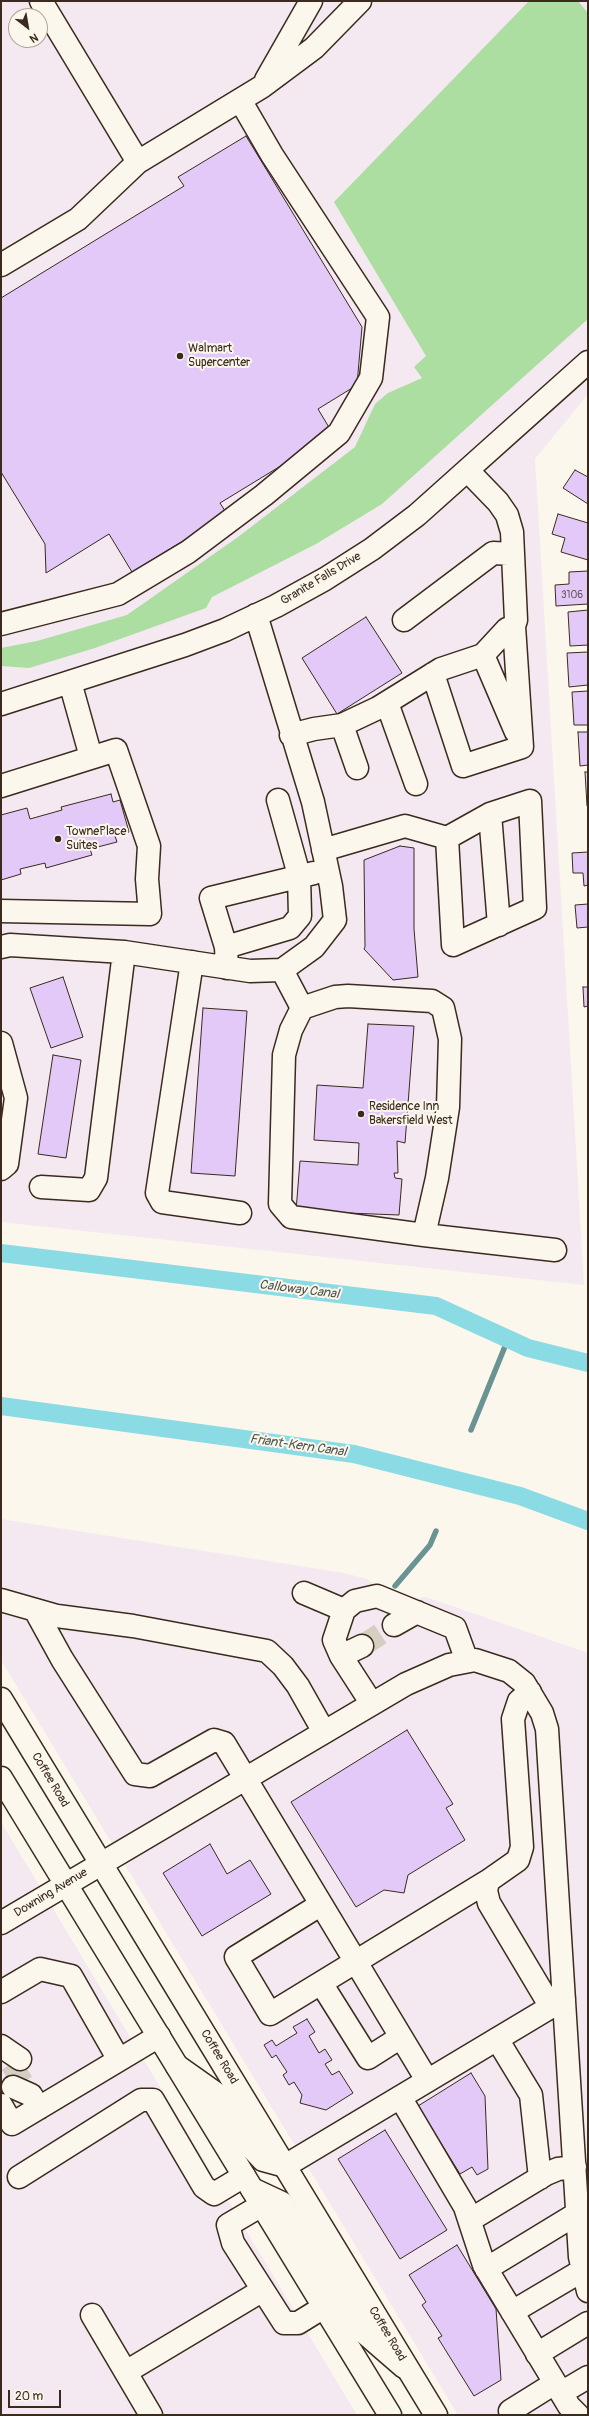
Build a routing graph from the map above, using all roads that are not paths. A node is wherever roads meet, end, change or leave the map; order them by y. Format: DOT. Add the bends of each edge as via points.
graph roads {
  1 [pos="41,1"];
  2 [pos="311,1"];
  3 [pos="360,1"];
  4 [pos="263,86"];
  5 [pos="240,100"];
  6 [pos="138,162"];
  7 [pos="1,265"];
  8 [pos="588,362"];
  9 [pos="468,471"];
  10 [pos="513,554"];
  11 [pos="256,615"];
  12 [pos="404,620"];
  13 [pos="1,624"];
  14 [pos="514,626"];
  15 [pos="483,656"];
  16 [pos="433,674"];
  17 [pos="70,682"];
  18 [pos="387,703"];
  19 [pos="1,704"];
  20 [pos="342,725"];
  21 [pos="291,735"];
  22 [pos="522,747"];
  23 [pos="91,757"];
  24 [pos="357,768"];
  25 [pos="416,784"];
  26 [pos="1,786"];
  27 [pos="278,800"];
  28 [pos="490,814"];
  29 [pos="447,838"];
  30 [pos="323,850"];
  31 [pos="328,871"];
  32 [pos="299,875"];
  33 [pos="2,911"];
  34 [pos="499,924"];
  35 [pos="6,946"];
  36 [pos="124,952"];
  37 [pos="226,958"];
  38 [pos="192,962"];
  39 [pos="282,970"];
  40 [pos="302,1008"];
  41 [pos="1,1043"];
  42 [pos="1,1169"];
  43 [pos="41,1187"];
  44 [pos="240,1213"];
  45 [pos="424,1235"];
  46 [pos="555,1250"];
  47 [pos="304,1593"];
  48 [pos="1,1600"];
  49 [pos="35,1610"];
  50 [pos="344,1610"];
  51 [pos="417,1612"];
  52 [pos="394,1625"];
  53 [pos="362,1646"];
  54 [pos="342,1656"];
  55 [pos="467,1661"];
  56 [pos="530,1692"];
  57 [pos="372,1704"];
  58 [pos="4,1706"];
  59 [pos="324,1732"];
  60 [pos="1,1778"];
  61 [pos="244,1779"];
  62 [pos="101,1863"];
  63 [pos="488,1881"];
  64 [pos="67,1884"];
  65 [pos="320,1905"];
  66 [pos="1,1923"];
  67 [pos="355,1962"];
  68 [pos="321,1983"];
  69 [pos="1,1992"];
  70 [pos="558,2003"];
  71 [pos="159,2036"];
  72 [pos="401,2038"];
  73 [pos="497,2039"];
  74 [pos="119,2060"];
  75 [pos="177,2066"];
  76 [pos="427,2080"];
  77 [pos="400,2097"];
  78 [pos="1,2105"];
  79 [pos="285,2166"];
  80 [pos="575,2167"];
  81 [pos="19,2177"];
  82 [pos="540,2178"];
  83 [pos="252,2190"];
  84 [pos="578,2213"];
  85 [pos="470,2220"];
  86 [pos="486,2269"];
  87 [pos="583,2270"];
  88 [pos="263,2290"];
  89 [pos="588,2291"];
  90 [pos="324,2307"];
  91 [pos="512,2312"];
  92 [pos="92,2315"];
  93 [pos="588,2323"];
  94 [pos="537,2354"];
  95 [pos="126,2372"];
  96 [pos="410,2372"];
  97 [pos="588,2377"];
  98 [pos="558,2388"];
  99 [pos="151,2415"];
  100 [pos="390,2415"];
  101 [pos="436,2415"];
  102 [pos="512,2415"];
  103 [pos="578,2415"];
  1 -- 6 [label="main road"];
  2 -- 4 [label="main road"];
  3 -- 4 [label="main road" via="314,48"];
  4 -- 5 [label="main road"];
  5 -- 6 [label="main road"];
  5 -- 13 [label="main road" via="272,155 378,317 371,378 339,433 264,495 188,552 118,594"];
  6 -- 7 [label="main road" via="78,219"];
  8 -- 9 [label="main road, Granite Falls Drive"];
  9 -- 10 [label="main road" via="507,515 512,532"];
  9 -- 11 [label="main road, Granite Falls Drive" via="372,549 325,579"];
  10 -- 12 [label="main road" via="493,553"];
  10 -- 14 [label="main road" via="516,620"];
  11 -- 17 [label="main road, Granite Falls Drive" via="185,645"];
  11 -- 21 [label="main road"];
  14 -- 15 [label="main road" via="507,629"];
  14 -- 22 [label="main road"];
  15 -- 16 [label="main road"];
  15 -- 22 [label="main road"];
  16 -- 18 [label="main road"];
  16 -- 22 [label="main road" via="463,766"];
  17 -- 19 [label="main road, Granite Falls Drive"];
  17 -- 23 [label="main road"];
  18 -- 20 [label="main road"];
  18 -- 25 [label="main road"];
  20 -- 21 [label="main road"];
  20 -- 24 [label="main road"];
  21 -- 30 [label="main road" via="313,802"];
  23 -- 26 [label="main road"];
  23 -- 33 [label="main road" via="116,750 149,846 147,879 150,914"];
  27 -- 32 [label="main road"];
  28 -- 29 [label="main road"];
  28 -- 34 [label="main road"];
  28 -- 34 [label="main road" via="530,801 535,908"];
  29 -- 30 [label="main road" via="405,826"];
  29 -- 34 [label="main road" via="453,945"];
  30 -- 31 [label="main road"];
  31 -- 32 [label="main road"];
  31 -- 39 [label="main road" via="335,920 314,947"];
  32 -- 37 [label="main road" via="300,916 290,928"];
  32 -- 37 [label="main road" via="211,898"];
  33 -- 35 [label="main road"];
  35 -- 36 [label="main road"];
  36 -- 38 [label="main road"];
  36 -- 43 [label="main road" via="96,1178 88,1190"];
  37 -- 38 [label="main road"];
  37 -- 39 [label="main road" via="250,971"];
  38 -- 44 [label="main road" via="157,1193 162,1202"];
  39 -- 40 [label="main road"];
  40 -- 45 [label="main road" via="291,1030 284,1055 280,1204 291,1217"];
  40 -- 45 [label="main road" via="335,997 348,996 432,1001 443,1008 450,1040 448,1107 437,1178"];
  41 -- 42 [label="main road" via="16,1098 7,1164"];
  45 -- 46 [label="main road"];
  47 -- 50 [label="main road"];
  48 -- 49 [label="main road"];
  49 -- 59 [label="main road" via="57,1616 133,1626 267,1651 298,1686"];
  49 -- 61 [label="main road" via="62,1659 135,1774 150,1776 214,1740 220,1740"];
  50 -- 51 [label="main road" via="356,1601 378,1596"];
  50 -- 54 [label="main road" via="334,1640"];
  51 -- 52 [label="main road"];
  51 -- 55 [label="main road" via="455,1628"];
  53 -- 54 [label="main road"];
  54 -- 57 [label="main road"];
  55 -- 56 [label="main road" via="475,1660 509,1671 524,1683"];
  55 -- 57 [label="main road, Downing Avenue" via="449,1665 406,1684"];
  56 -- 63 [label="main road" via="519,1701 513,1719 522,1847 518,1860"];
  56 -- 70 [label="main road" via="542,1713 547,1729"];
  57 -- 59 [label="main road, Downing Avenue"];
  58 -- 62 [label="main road, Coffee Road"];
  59 -- 61 [label="main road, Downing Avenue"];
  60 -- 64 [label="main road"];
  61 -- 62 [label="main road, Downing Avenue"];
  61 -- 65 [label="main road"];
  62 -- 64 [label="main road, Downing Avenue"];
  62 -- 79 [label="main road, Coffee Road"];
  63 -- 67 [label="main road"];
  63 -- 70 [label="main road" via="486,1891 489,1903"];
  64 -- 66 [label="main road, Downing Avenue"];
  64 -- 71 [label="main road"];
  65 -- 67 [label="main road"];
  65 -- 68 [label="main road" via="236,1957 270,2014"];
  67 -- 68 [label="main road"];
  67 -- 72 [label="main road"];
  68 -- 72 [label="main road" via="368,2058"];
  69 -- 74 [label="main road" via="40,1969 71,1976"];
  70 -- 73 [label="main road"];
  70 -- 80 [label="main road"];
  71 -- 74 [label="main road"];
  71 -- 75 [label="main road"];
  72 -- 76 [label="main road"];
  73 -- 76 [label="main road"];
  73 -- 82 [label="main road" via="531,2095"];
  74 -- 78 [label="main road" via="27,2090 12,2124"];
  75 -- 79 [label="main road" via="218,2095 248,2144 263,2160"];
  75 -- 83 [label="main road"];
  76 -- 77 [label="main road"];
  77 -- 79 [label="main road"];
  77 -- 85 [label="main road" via="466,2207"];
  79 -- 96 [label="main road, Coffee Road"];
  80 -- 82 [label="main road" via="558,2169"];
  80 -- 84 [label="main road"];
  81 -- 83 [label="main road" via="142,2100 152,2100 204,2187 214,2194"];
  82 -- 85 [label="main road"];
  83 -- 88 [label="main road" via="228,2225 233,2243"];
  83 -- 90 [label="main road"];
  83 -- 96 [label="main road" via="282,2203 359,2328"];
  84 -- 86 [label="main road"];
  84 -- 87 [label="main road"];
  85 -- 86 [label="main road" via="475,2243"];
  86 -- 91 [label="main road"];
  87 -- 89 [label="main road"];
  87 -- 91 [label="main road"];
  88 -- 90 [label="main road" via="284,2323 298,2323"];
  88 -- 95 [label="main road"];
  90 -- 100 [label="main road"];
  91 -- 94 [label="main road"];
  92 -- 95 [label="main road"];
  93 -- 94 [label="main road"];
  94 -- 98 [label="main road"];
  95 -- 99 [label="main road"];
  96 -- 101 [label="main road, Coffee Road"];
  97 -- 98 [label="main road"];
  98 -- 102 [label="main road" via="510,2410"];
  98 -- 103 [label="main road"];
}
